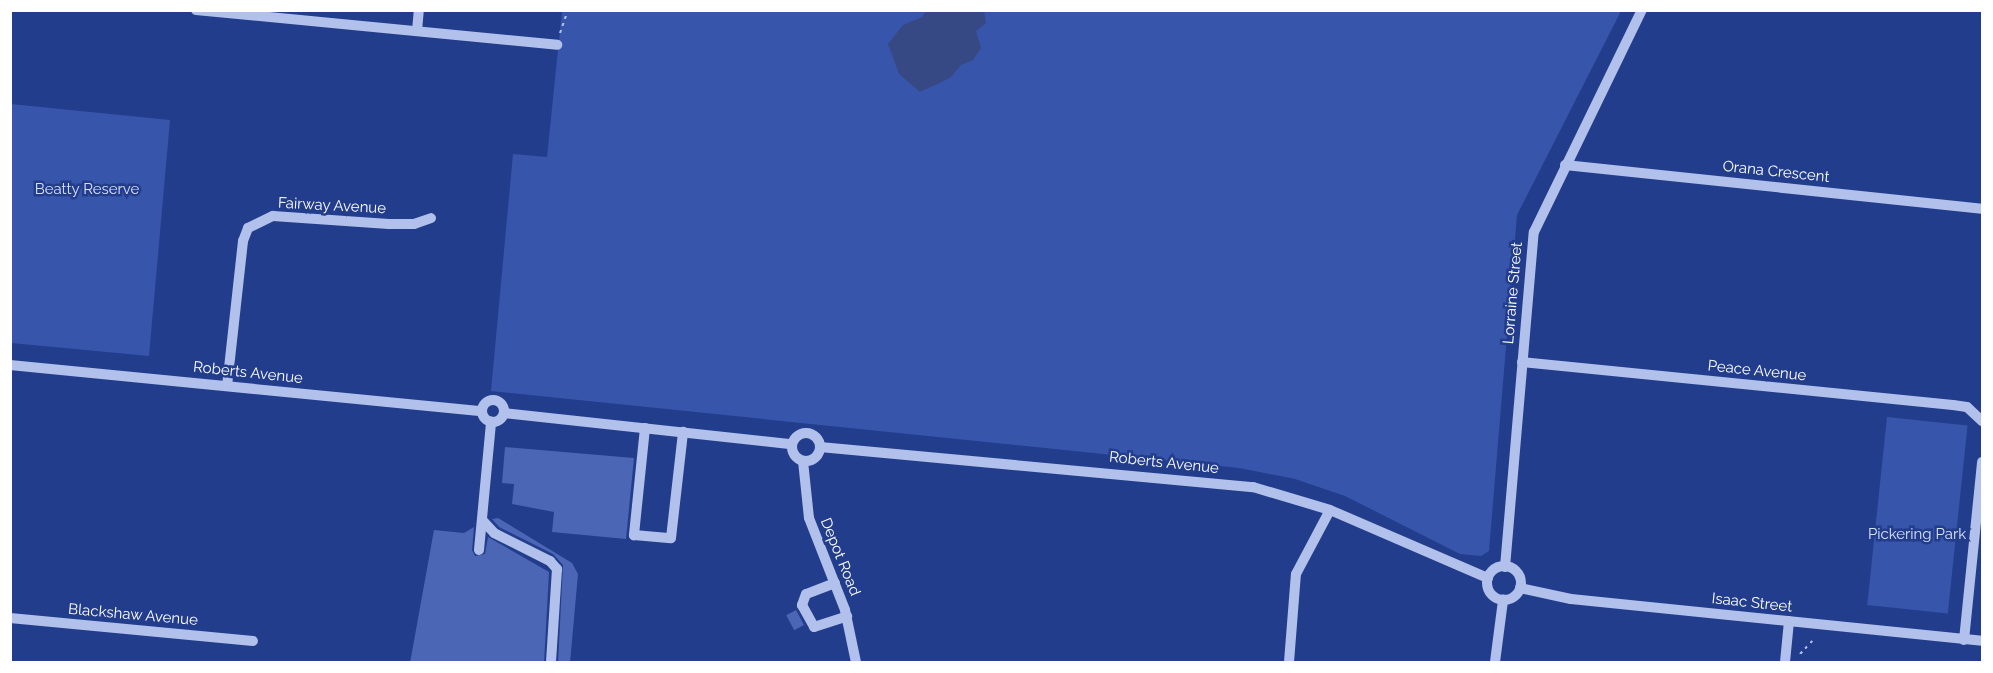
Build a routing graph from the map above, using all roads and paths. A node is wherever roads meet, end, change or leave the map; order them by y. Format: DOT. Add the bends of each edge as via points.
graph roads {
  1 [pos="196,10"];
  2 [pos="419,10"];
  3 [pos="568,10"];
  4 [pos="1642,10"];
  5 [pos="220,12"];
  6 [pos="417,31"];
  7 [pos="557,45"];
  8 [pos="1566,165"];
  9 [pos="1983,209"];
  10 [pos="431,218"];
  11 [pos="1522,362"];
  12 [pos="10,365"];
  13 [pos="226,386"];
  14 [pos="482,411"];
  15 [pos="504,413"];
  16 [pos="1983,421"];
  17 [pos="491,422"];
  18 [pos="645,428"];
  19 [pos="684,432"];
  20 [pos="791,444"];
  21 [pos="820,447"];
  22 [pos="803,461"];
  23 [pos="1983,462"];
  24 [pos="1329,510"];
  25 [pos="483,521"];
  26 [pos="479,550"];
  27 [pos="1505,567"];
  28 [pos="1488,578"];
  29 [pos="834,583"];
  30 [pos="1520,588"];
  31 [pos="1503,600"];
  32 [pos="847,616"];
  33 [pos="10,618"];
  34 [pos="1789,621"];
  35 [pos="1964,639"];
  36 [pos="254,641"];
  37 [pos="1812,641"];
  38 [pos="1983,641"];
  39 [pos="551,663"];
  40 [pos="856,663"];
  41 [pos="1289,663"];
  42 [pos="1495,663"];
  43 [pos="1785,663"];
  44 [pos="1799,663"];
  1 -- 5 [label="street"];
  2 -- 6 [label="street"];
  3 -- 7 [label="path"];
  4 -- 8 [label="street, Lorraine Street"];
  5 -- 6 [label="street"];
  6 -- 7 [label="street"];
  8 -- 9 [label="street, Orana Crescent"];
  8 -- 11 [label="street, Lorraine Street" via="1533,232"];
  10 -- 13 [label="street, Fairway Avenue" via="414,224 389,224 273,216 248,228 243,241"];
  11 -- 16 [label="street, Peace Avenue" via="1953,405 1967,408"];
  11 -- 27 [label="street, Lorraine Street"];
  12 -- 13 [label="street, Roberts Avenue"];
  13 -- 14 [label="street, Roberts Avenue"];
  14 -- 15 [label="street" via="492,401 501,404"];
  14 -- 17 [label="street"];
  15 -- 17 [label="street" via="500,420"];
  15 -- 18 [label="street, Roberts Avenue"];
  17 -- 25 [label="street"];
  18 -- 19 [label="street, Roberts Avenue"];
  18 -- 19 [label="street" via="634,535 671,538"];
  19 -- 20 [label="street, Roberts Avenue"];
  20 -- 21 [label="street, Roberts Avenue" via="796,436 810,433"];
  20 -- 22 [label="street" via="795,457"];
  21 -- 22 [label="street" via="813,459"];
  21 -- 24 [label="street, Roberts Avenue" via="1253,487"];
  22 -- 29 [label="street, Depot Road" via="809,518"];
  23 -- 35 [label="street"];
  24 -- 28 [label="street, Roberts Avenue"];
  24 -- 41 [label="street" via="1296,574"];
  25 -- 26 [label="street"];
  25 -- 39 [label="street" via="494,533 550,561 557,569"];
  27 -- 28 [label="street" via="1494,569"];
  27 -- 30 [label="street" via="1517,574"];
  28 -- 31 [label="street" via="1490,592"];
  29 -- 32 [label="street, Depot Road"];
  29 -- 32 [label="street" via="806,594 802,605 813,627"];
  30 -- 31 [label="street" via="1515,596"];
  30 -- 34 [label="street, Isaac Street" via="1571,599"];
  31 -- 42 [label="street"];
  32 -- 40 [label="street, Depot Road"];
  33 -- 36 [label="street, Blackshaw Avenue"];
  34 -- 35 [label="street, Isaac Street"];
  34 -- 43 [label="street"];
  35 -- 38 [label="street, Isaac Street"];
  37 -- 44 [label="path" via="1801,650"];
}
